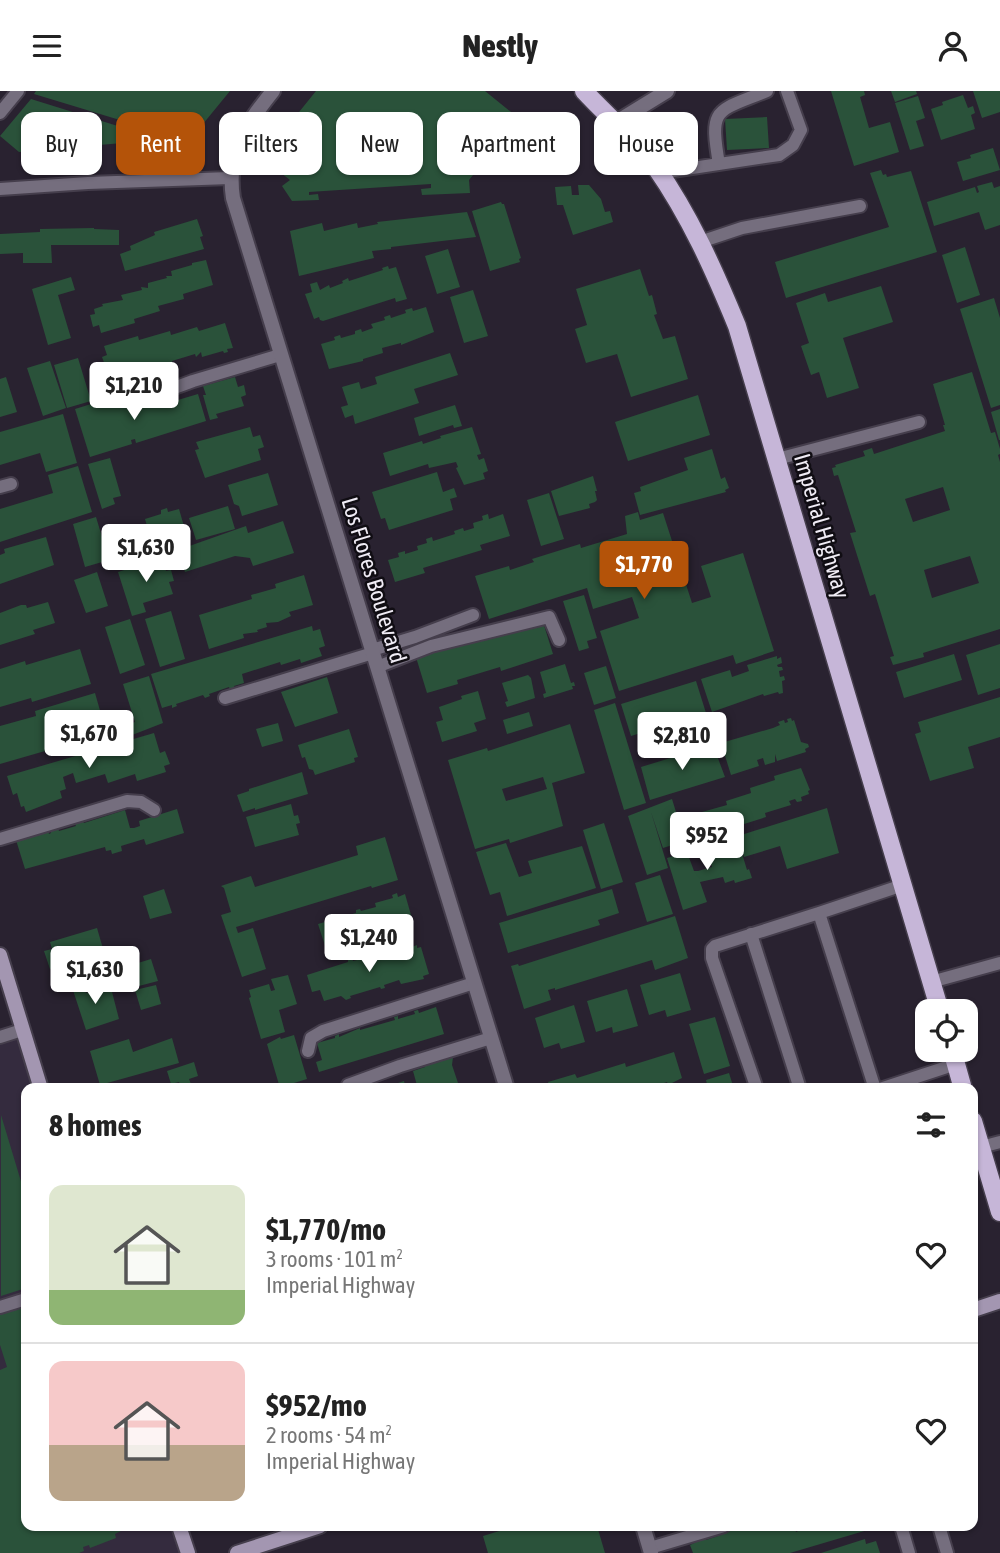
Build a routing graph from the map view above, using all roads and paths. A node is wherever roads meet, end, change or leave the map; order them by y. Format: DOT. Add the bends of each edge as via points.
graph roads {
  1 [pos="18,91"];
  2 [pos="273,91"];
  3 [pos="584,91"];
  4 [pos="667,91"];
  5 [pos="767,91"];
  6 [pos="787,91"];
  7 [pos="604,112"];
  8 [pos="633,112"];
  9 [pos="0,113"];
  10 [pos="719,164"];
  11 [pos="698,167"];
  12 [pos="660,175"];
  13 [pos="230,178"];
  14 [pos="0,189"];
  15 [pos="860,206"];
  16 [pos="700,242"];
  17 [pos="280,355"];
  18 [pos="155,395"];
  19 [pos="919,422"];
  20 [pos="777,459"];
  21 [pos="473,615"];
  22 [pos="559,640"];
  23 [pos="374,657"];
  24 [pos="226,698"];
  25 [pos="154,810"];
  26 [pos="0,839"];
  27 [pos="903,885"];
  28 [pos="819,913"];
  29 [pos="751,934"];
  30 [pos="0,955"];
  31 [pos="1000,963"];
  32 [pos="931,982"];
  33 [pos="474,983"];
  34 [pos="936,999"];
  35 [pos="22,1030"];
  36 [pos="0,1037"];
  37 [pos="491,1038"];
  38 [pos="308,1051"];
  39 [pos="942,1062"];
  40 [pos="955,1062"];
  41 [pos="39,1083"];
  42 [pos="353,1083"];
  43 [pos="505,1083"];
  44 [pos="755,1083"];
  45 [pos="798,1083"];
  46 [pos="873,1083"];
  47 [pos="894,1083"];
  48 [pos="961,1083"];
  49 [pos="978,1137"];
  50 [pos="1000,1142"];
  51 [pos="981,1147"];
  52 [pos="998,1202"];
  53 [pos="21,1301"];
  54 [pos="1000,1301"];
  55 [pos="0,1307"];
  56 [pos="978,1308"];
  57 [pos="181,1531"];
  58 [pos="305,1531"];
  59 [pos="644,1531"];
  60 [pos="709,1531"];
  61 [pos="902,1531"];
  62 [pos="940,1531"];
  63 [pos="650,1550"];
  64 [pos="188,1553"];
  65 [pos="237,1553"];
  66 [pos="909,1553"];
  67 [pos="947,1553"];
  1 -- 9 [label="lane"];
  2 -- 13 [label="street, Los Flores Boulevard" via="238,145"];
  3 -- 7 [label="main road, Imperial Highway"];
  4 -- 8 [label="street"];
  5 -- 10 [label="lane" via="726,107 715,118"];
  6 -- 10 [label="lane" via="801,130 793,145 779,155"];
  10 -- 11 [label="lane"];
  12 -- 16 [label="main road, Imperial Highway"];
  13 -- 14 [label="lane"];
  13 -- 17 [label="street, Los Flores Boulevard"];
  15 -- 16 [label="lane" via="742,228"];
  16 -- 20 [label="main road, Imperial Highway" via="737,326"];
  17 -- 18 [label="lane"];
  17 -- 23 [label="street, Los Flores Boulevard"];
  19 -- 20 [label="lane"];
  20 -- 27 [label="main road, Imperial Highway"];
  21 -- 23 [label="lane"];
  22 -- 23 [label="lane" via="550,617"];
  23 -- 24 [label="lane"];
  23 -- 33 [label="street, Los Flores Boulevard"];
  25 -- 26 [label="lane" via="127,801"];
  27 -- 28 [label="lane"];
  27 -- 32 [label="main road, Imperial Highway"];
  28 -- 29 [label="lane"];
  28 -- 46 [label="lane"];
  29 -- 44 [label="lane" via="715,946 711,953"];
  29 -- 45 [label="lane"];
  30 -- 35 [label="street"];
  31 -- 32 [label="lane"];
  32 -- 34 [label="main road, Imperial Highway"];
  33 -- 37 [label="street, Los Flores Boulevard"];
  33 -- 38 [label="lane" via="323,1031 311,1038"];
  35 -- 36 [label="lane"];
  35 -- 41 [label="street"];
  37 -- 42 [label="lane"];
  37 -- 43 [label="street, Los Flores Boulevard"];
  39 -- 47 [label="lane"];
  40 -- 48 [label="main road"];
  49 -- 51 [label="main road"];
  50 -- 51 [label="lane"];
  51 -- 52 [label="main road"];
  53 -- 55 [label="lane"];
  54 -- 56 [label="street"];
  57 -- 64 [label="street"];
  58 -- 65 [label="street"];
  59 -- 63 [label="street"];
  60 -- 63 [label="lane"];
  61 -- 66 [label="lane"];
  62 -- 67 [label="lane"];
}
